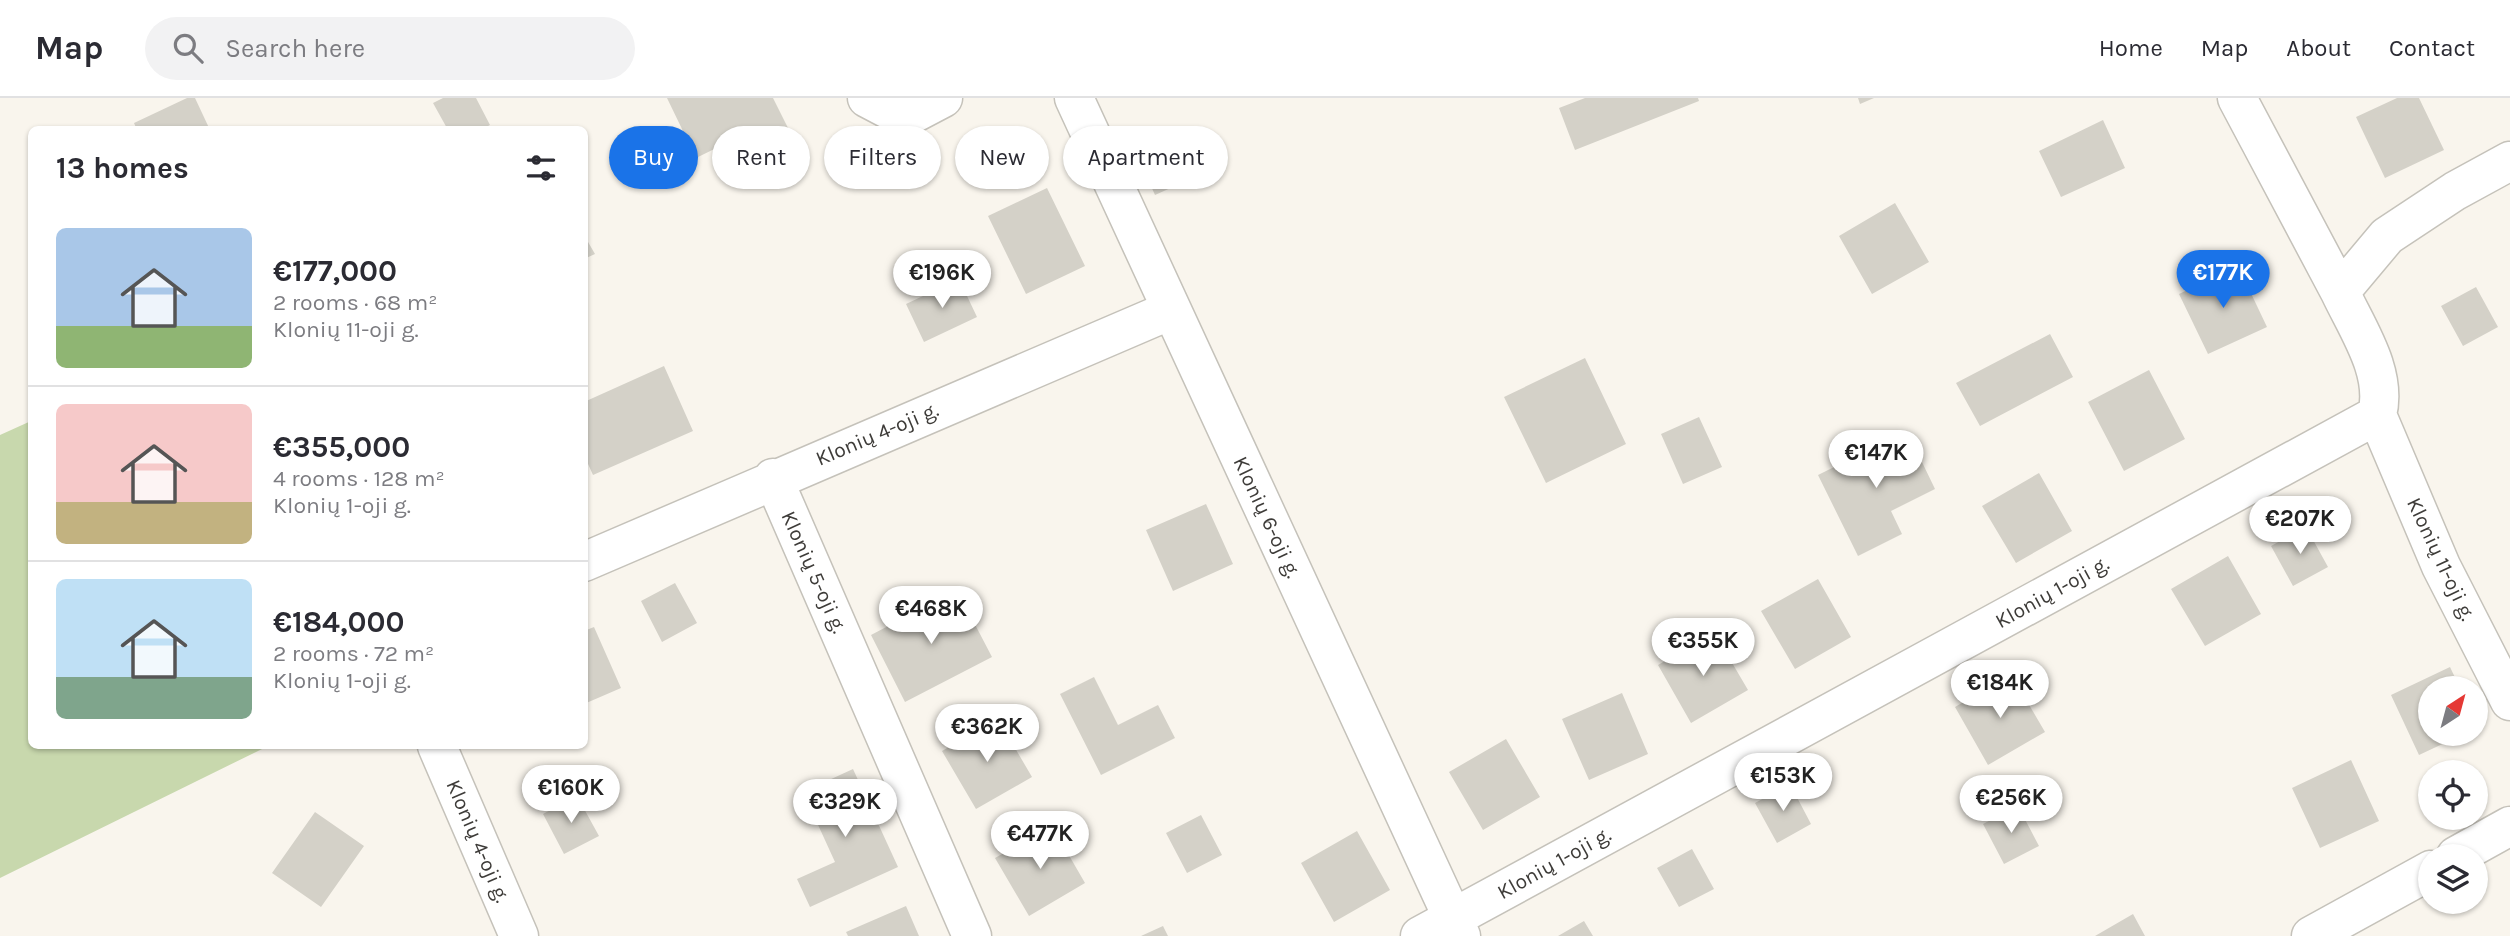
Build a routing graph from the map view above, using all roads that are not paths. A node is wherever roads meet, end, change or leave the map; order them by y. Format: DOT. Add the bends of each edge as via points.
graph roads {
  1 [pos="867,98"];
  2 [pos="943,98"];
  3 [pos="1074,98"];
  4 [pos="2237,98"];
  5 [pos="2510,161"];
  6 [pos="2340,292"];
  7 [pos="1171,310"];
  8 [pos="2377,415"];
  9 [pos="773,478"];
  10 [pos="588,560"];
  11 [pos="2510,701"];
  12 [pos="438,749"];
  13 [pos="2510,826"];
  14 [pos="2478,844"];
  15 [pos="2418,877"];
  16 [pos="1444,930"];
  17 [pos="519,936"];
  18 [pos="972,936"];
  19 [pos="2311,936"];
  1 -- 2 [label="street" via="905,118"];
  3 -- 7 [label="street, Klonių 6-oji g."];
  4 -- 6 [label="street"];
  5 -- 6 [label="street" via="2387,236"];
  6 -- 8 [label="street" via="2376,369 2382,397"];
  7 -- 9 [label="street, Klonių 4-oji g."];
  7 -- 16 [label="street, Klonių 6-oji g."];
  8 -- 11 [label="street, Klonių 11-oji g." via="2441,566"];
  8 -- 16 [label="street, Klonių 1-oji g."];
  9 -- 10 [label="street, Klonių 4-oji g."];
  9 -- 18 [label="street, Klonių 5-oji g."];
  12 -- 17 [label="street, Klonių 4-oji g."];
  13 -- 14 [label="street"];
  15 -- 19 [label="street"];
}
